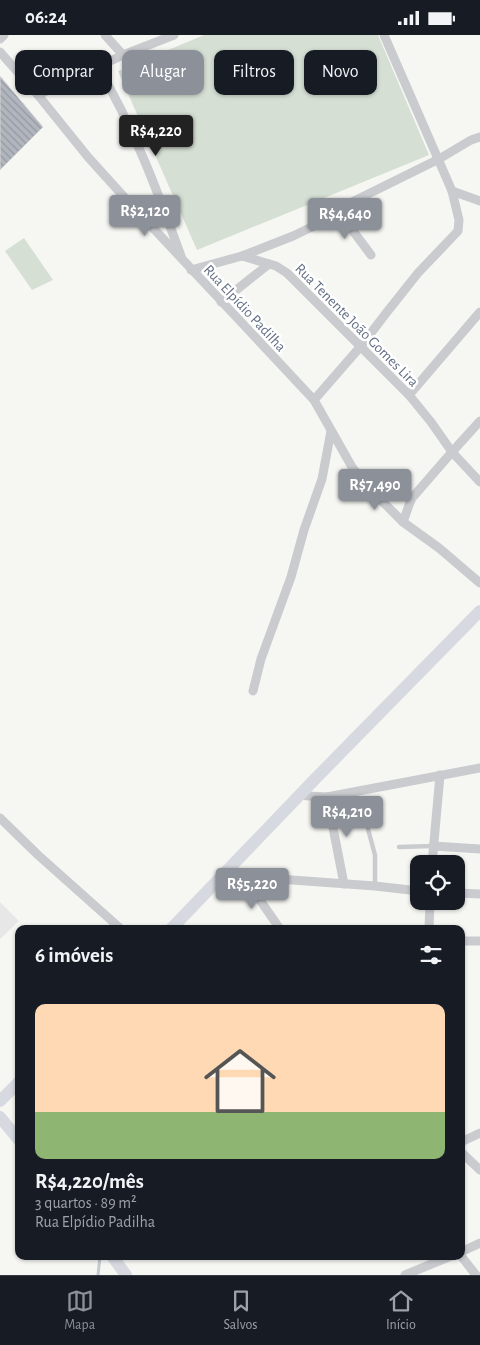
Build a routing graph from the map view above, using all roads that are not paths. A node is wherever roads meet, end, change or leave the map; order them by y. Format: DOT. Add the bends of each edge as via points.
graph roads {
  1 [pos="4,35"];
  2 [pos="105,35"];
  3 [pos="174,35"];
  4 [pos="384,35"];
  5 [pos="0,39"];
  6 [pos="136,50"];
  7 [pos="0,51"];
  8 [pos="122,54"];
  9 [pos="15,68"];
  10 [pos="112,91"];
  11 [pos="38,95"];
  12 [pos="480,137"];
  13 [pos="439,159"];
  14 [pos="452,191"];
  15 [pos="480,201"];
  16 [pos="338,211"];
  17 [pos="371,255"];
  18 [pos="242,256"];
  19 [pos="182,261"];
  20 [pos="269,264"];
  21 [pos="192,271"];
  22 [pos="221,302"];
  23 [pos="480,312"];
  24 [pos="361,346"];
  25 [pos="409,395"];
  26 [pos="314,401"];
  27 [pos="480,421"];
  28 [pos="331,431"];
  29 [pos="452,452"];
  30 [pos="480,482"];
  31 [pos="404,522"];
  32 [pos="480,583"];
  33 [pos="480,611"];
  34 [pos="253,691"];
  35 [pos="480,768"];
  36 [pos="440,775"];
  37 [pos="300,795"];
  38 [pos="327,797"];
  39 [pos="0,817"];
  40 [pos="368,829"];
  41 [pos="433,846"];
  42 [pos="400,847"];
  43 [pos="480,849"];
  44 [pos="432,855"];
  45 [pos="222,875"];
  46 [pos="244,877"];
  47 [pos="344,884"];
  48 [pos="374,886"];
  49 [pos="410,890"];
  50 [pos="465,893"];
  51 [pos="480,894"];
  52 [pos="430,910"];
  53 [pos="117,925"];
  54 [pos="175,925"];
  55 [pos="277,925"];
  56 [pos="429,925"];
  57 [pos="465,941"];
  58 [pos="480,941"];
  59 [pos="15,1086"];
  60 [pos="0,1100"];
  61 [pos="0,1117"];
  62 [pos="480,1133"];
  63 [pos="15,1135"];
  64 [pos="465,1140"];
  65 [pos="465,1156"];
  66 [pos="480,1170"];
  67 [pos="480,1243"];
  68 [pos="465,1250"];
  69 [pos="115,1260"];
  70 [pos="442,1260"];
  71 [pos="463,1260"];
  72 [pos="126,1275"];
  73 [pos="405,1275"];
  74 [pos="476,1275"];
  1 -- 5 [label="street"];
  2 -- 8 [label="street"];
  3 -- 6 [label="street"];
  4 -- 13 [label="street"];
  7 -- 9 [label="street, Rua Elpídio Padilha"];
  10 -- 19 [label="street" via="162,202"];
  11 -- 19 [label="street, Rua Elpídio Padilha" via="88,157"];
  12 -- 13 [label="street"];
  13 -- 14 [label="street"];
  13 -- 16 [label="street"];
  14 -- 15 [label="street"];
  14 -- 24 [label="street" via="459,220 458,231 418,273"];
  16 -- 17 [label="street"];
  16 -- 18 [label="street" via="293,236"];
  18 -- 20 [label="street, Rua Tenente João Gomes Lira"];
  18 -- 21 [label="street"];
  19 -- 21 [label="street, Rua Elpídio Padilha"];
  20 -- 22 [label="street"];
  20 -- 24 [label="street, Rua Tenente João Gomes Lira" via="287,273"];
  21 -- 22 [label="street, Rua Elpídio Padilha"];
  22 -- 26 [label="street, Rua Elpídio Padilha"];
  23 -- 25 [label="street"];
  24 -- 25 [label="street, Rua Tenente João Gomes Lira"];
  24 -- 26 [label="street"];
  25 -- 29 [label="street, Rua Tenente João Gomes Lira"];
  26 -- 28 [label="street, Rua Elpídio Padilha"];
  27 -- 29 [label="street"];
  28 -- 31 [label="street, Rua Elpídio Padilha" via="364,483"];
  28 -- 34 [label="street" via="322,479"];
  29 -- 30 [label="street, Rua Tenente João Gomes Lira"];
  29 -- 31 [label="street" via="412,498"];
  31 -- 32 [label="street, Rua Elpídio Padilha"];
  33 -- 37 [label="street"];
  35 -- 36 [label="street"];
  36 -- 38 [label="street"];
  36 -- 41 [label="street"];
  37 -- 38 [label="street"];
  37 -- 45 [label="street"];
  38 -- 47 [label="street"];
  39 -- 53 [label="street"];
  40 -- 48 [label="lane" via="375,855"];
  41 -- 42 [label="lane"];
  41 -- 43 [label="street"];
  41 -- 44 [label="street"];
  45 -- 46 [label="street"];
  45 -- 54 [label="street"];
  46 -- 47 [label="street"];
  46 -- 55 [label="street"];
  47 -- 48 [label="street"];
  48 -- 49 [label="street"];
  50 -- 51 [label="street"];
  52 -- 56 [label="street"];
  57 -- 58 [label="street"];
  59 -- 60 [label="street"];
  61 -- 63 [label="street"];
  62 -- 64 [label="street"];
  65 -- 66 [label="street"];
  67 -- 68 [label="street"];
  69 -- 72 [label="street"];
  70 -- 73 [label="street"];
  71 -- 74 [label="street"];
}
